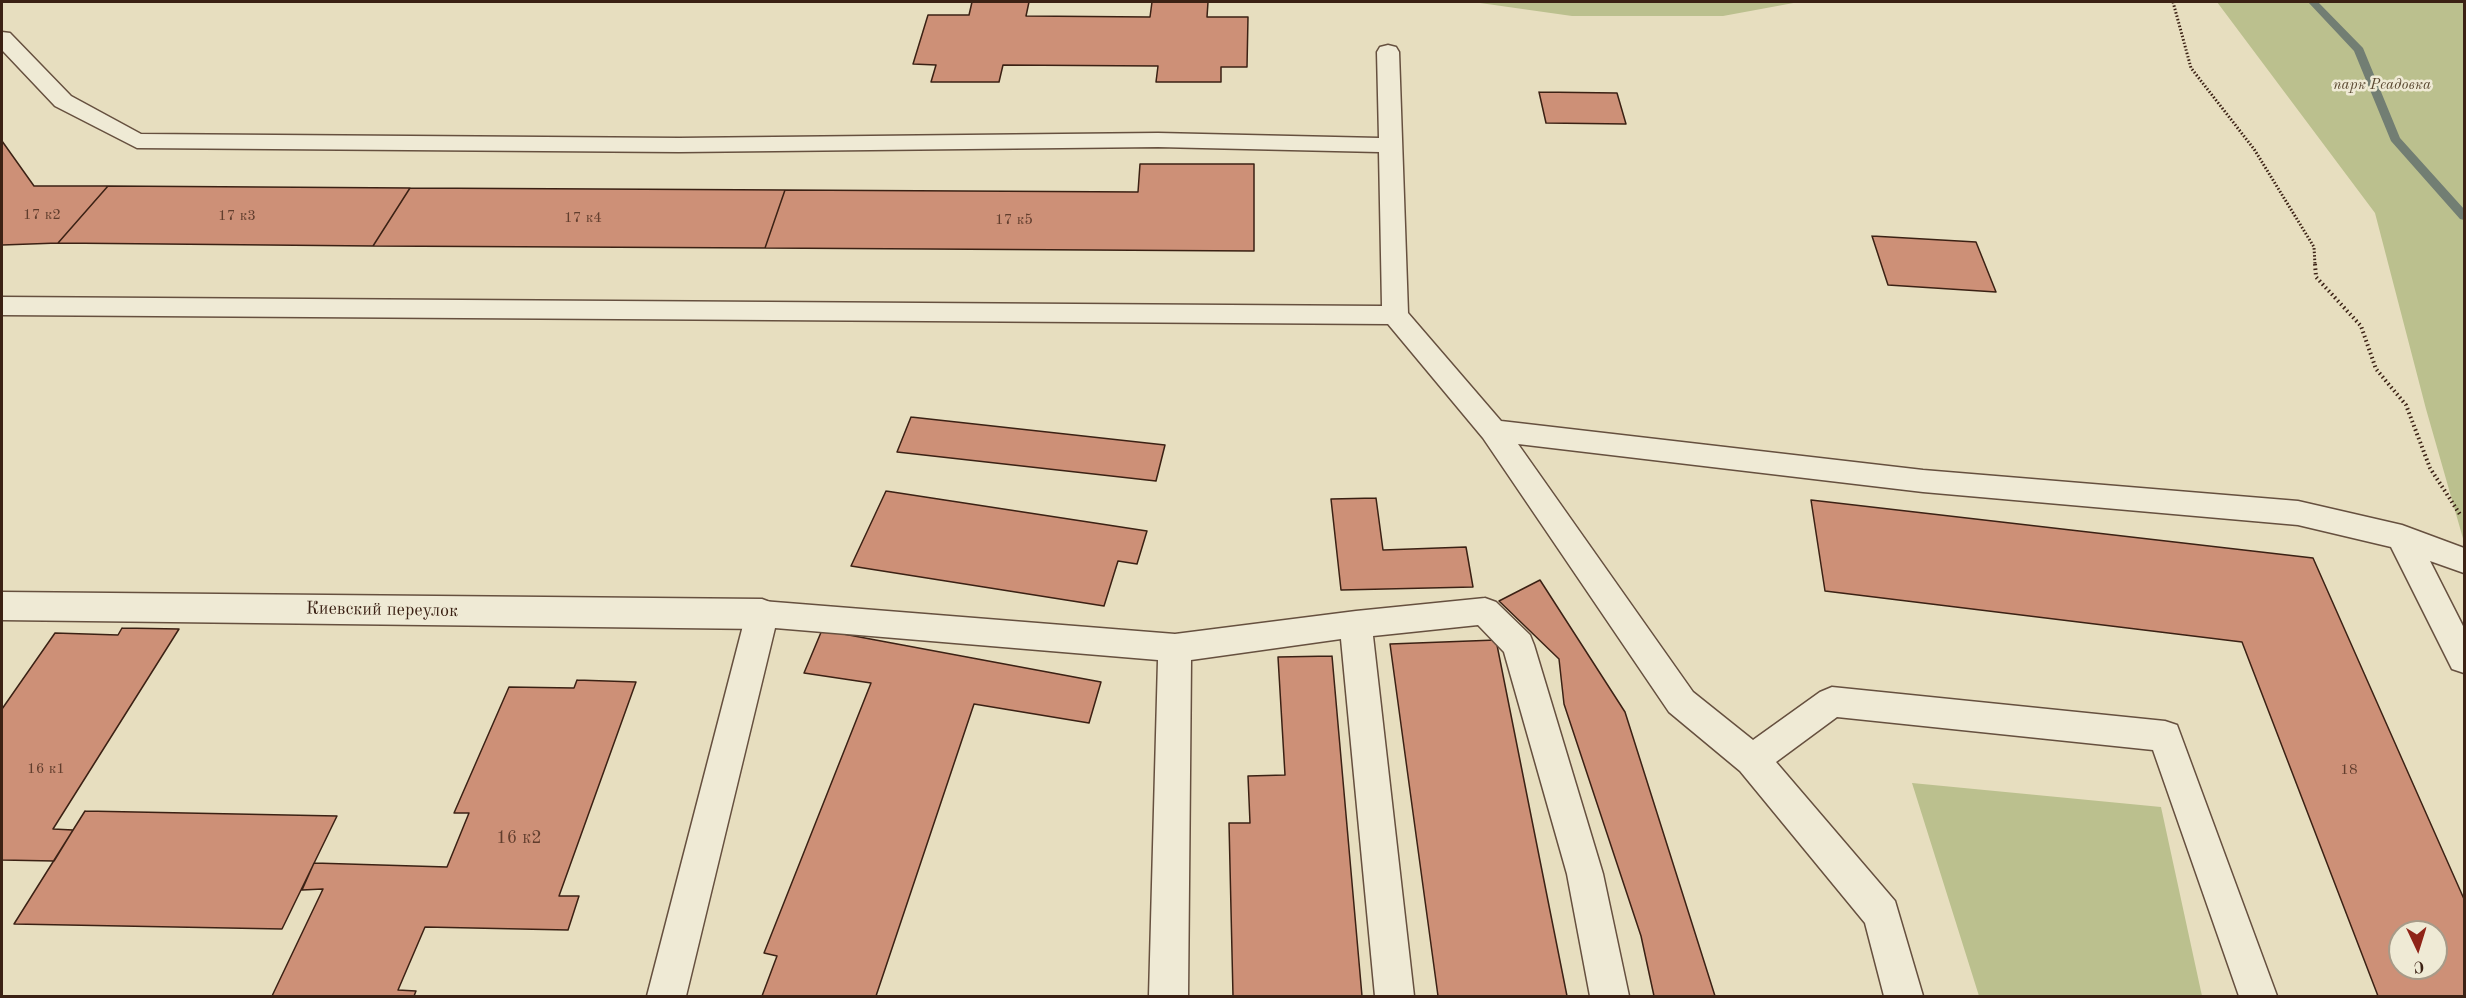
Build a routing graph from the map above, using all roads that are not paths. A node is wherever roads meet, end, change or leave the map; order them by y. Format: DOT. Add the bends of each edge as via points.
graph roads {
  1 [pos="2,38"];
  2 [pos="1388,52"];
  3 [pos="1390,145"];
  4 [pos="2,306"];
  5 [pos="1395,315"];
  6 [pos="1493,431"];
  7 [pos="2402,537"];
  8 [pos="2464,561"];
  9 [pos="2,606"];
  10 [pos="762,614"];
  11 [pos="1356,624"];
  12 [pos="1175,648"];
  13 [pos="2464,659"];
  14 [pos="1752,760"];
  15 [pos="666,996"];
  16 [pos="1168,996"];
  17 [pos="1395,996"];
  18 [pos="1611,996"];
  19 [pos="1903,996"];
  20 [pos="2258,996"];
  1 -- 3 [label="lane" via="63,101 137,141 690,145 1158,140"];
  2 -- 3 [label="lane"];
  3 -- 5 [label="lane"];
  4 -- 5 [label="lane"];
  5 -- 6 [label="lane"];
  6 -- 7 [label="lane" via="1923,481 2298,513"];
  6 -- 14 [label="lane" via="1682,702"];
  7 -- 8 [label="lane"];
  7 -- 13 [label="lane"];
  9 -- 10 [label="street, Киевский переулок"];
  10 -- 12 [label="lane"];
  10 -- 15 [label="lane"];
  11 -- 12 [label="lane"];
  11 -- 17 [label="lane"];
  11 -- 18 [label="lane" via="1485,610 1518,645 1585,874"];
  12 -- 16 [label="lane"];
  14 -- 19 [label="lane" via="1882,914"];
  14 -- 20 [label="lane" via="1832,702 2165,736"];
}
